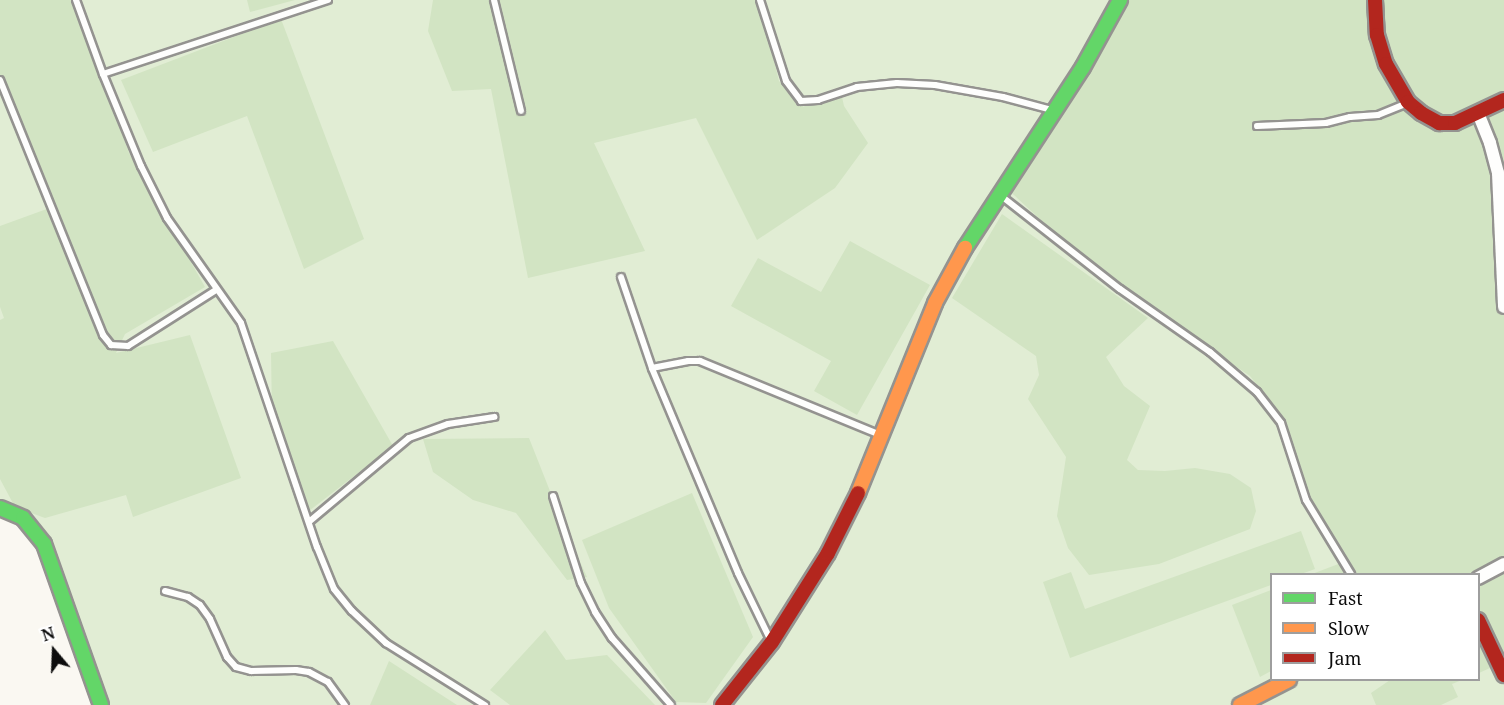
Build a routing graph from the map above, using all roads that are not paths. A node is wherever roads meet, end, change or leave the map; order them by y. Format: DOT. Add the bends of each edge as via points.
graph roads {
  1 [pos="76,0"];
  2 [pos="328,0"];
  3 [pos="494,0"];
  4 [pos="760,0"];
  5 [pos="1120,0"];
  6 [pos="1375,0"];
  7 [pos="103,74"];
  8 [pos="0,80"];
  9 [pos="1504,100"];
  10 [pos="1408,102"];
  11 [pos="521,111"];
  12 [pos="1055,111"];
  13 [pos="1478,113"];
  14 [pos="1257,126"];
  15 [pos="1000,194"];
  16 [pos="621,277"];
  17 [pos="216,290"];
  18 [pos="1504,307"];
  19 [pos="652,368"];
  20 [pos="494,417"];
  21 [pos="880,435"];
  22 [pos="554,496"];
  23 [pos="0,508"];
  24 [pos="310,521"];
  25 [pos="1504,564"];
  26 [pos="1350,573"];
  27 [pos="1480,577"];
  28 [pos="165,591"];
  29 [pos="1480,622"];
  30 [pos="772,642"];
  31 [pos="1504,675"];
  32 [pos="1287,681"];
  33 [pos="101,705"];
  34 [pos="345,705"];
  35 [pos="485,705"];
  36 [pos="671,705"];
  37 [pos="722,705"];
  38 [pos="1240,705"];
  1 -- 7 [label="lane"];
  2 -- 7 [label="lane"];
  3 -- 11 [label="lane"];
  4 -- 12 [label="lane" via="786,81 801,101 818,100 857,87 897,83 958,89"];
  5 -- 12 [label="street"];
  6 -- 10 [label="street" via="1381,51"];
  7 -- 17 [label="lane" via="166,218"];
  8 -- 17 [label="lane" via="107,341 117,347 128,346"];
  9 -- 13 [label="street"];
  10 -- 13 [label="street" via="1444,124 1461,122"];
  10 -- 14 [label="lane" via="1378,115 1326,123"];
  12 -- 15 [label="street"];
  13 -- 18 [label="street" via="1498,173"];
  15 -- 21 [label="street" via="935,303"];
  15 -- 26 [label="lane" via="1120,290 1210,352 1257,392 1281,423 1305,500"];
  16 -- 19 [label="lane"];
  17 -- 24 [label="lane" via="241,323"];
  19 -- 21 [label="lane" via="700,362"];
  19 -- 30 [label="lane" via="738,573"];
  20 -- 24 [label="lane" via="418,433 392,450"];
  21 -- 30 [label="street" via="857,495 828,553"];
  22 -- 36 [label="lane" via="581,583 595,612 612,638"];
  23 -- 33 [label="street" via="23,518 44,544"];
  24 -- 35 [label="lane" via="327,576 352,611 386,644"];
  25 -- 27 [label="street"];
  28 -- 34 [label="lane" via="200,605 236,667 309,672 328,682"];
  29 -- 31 [label="street"];
  30 -- 37 [label="street"];
  32 -- 38 [label="street"];
}
